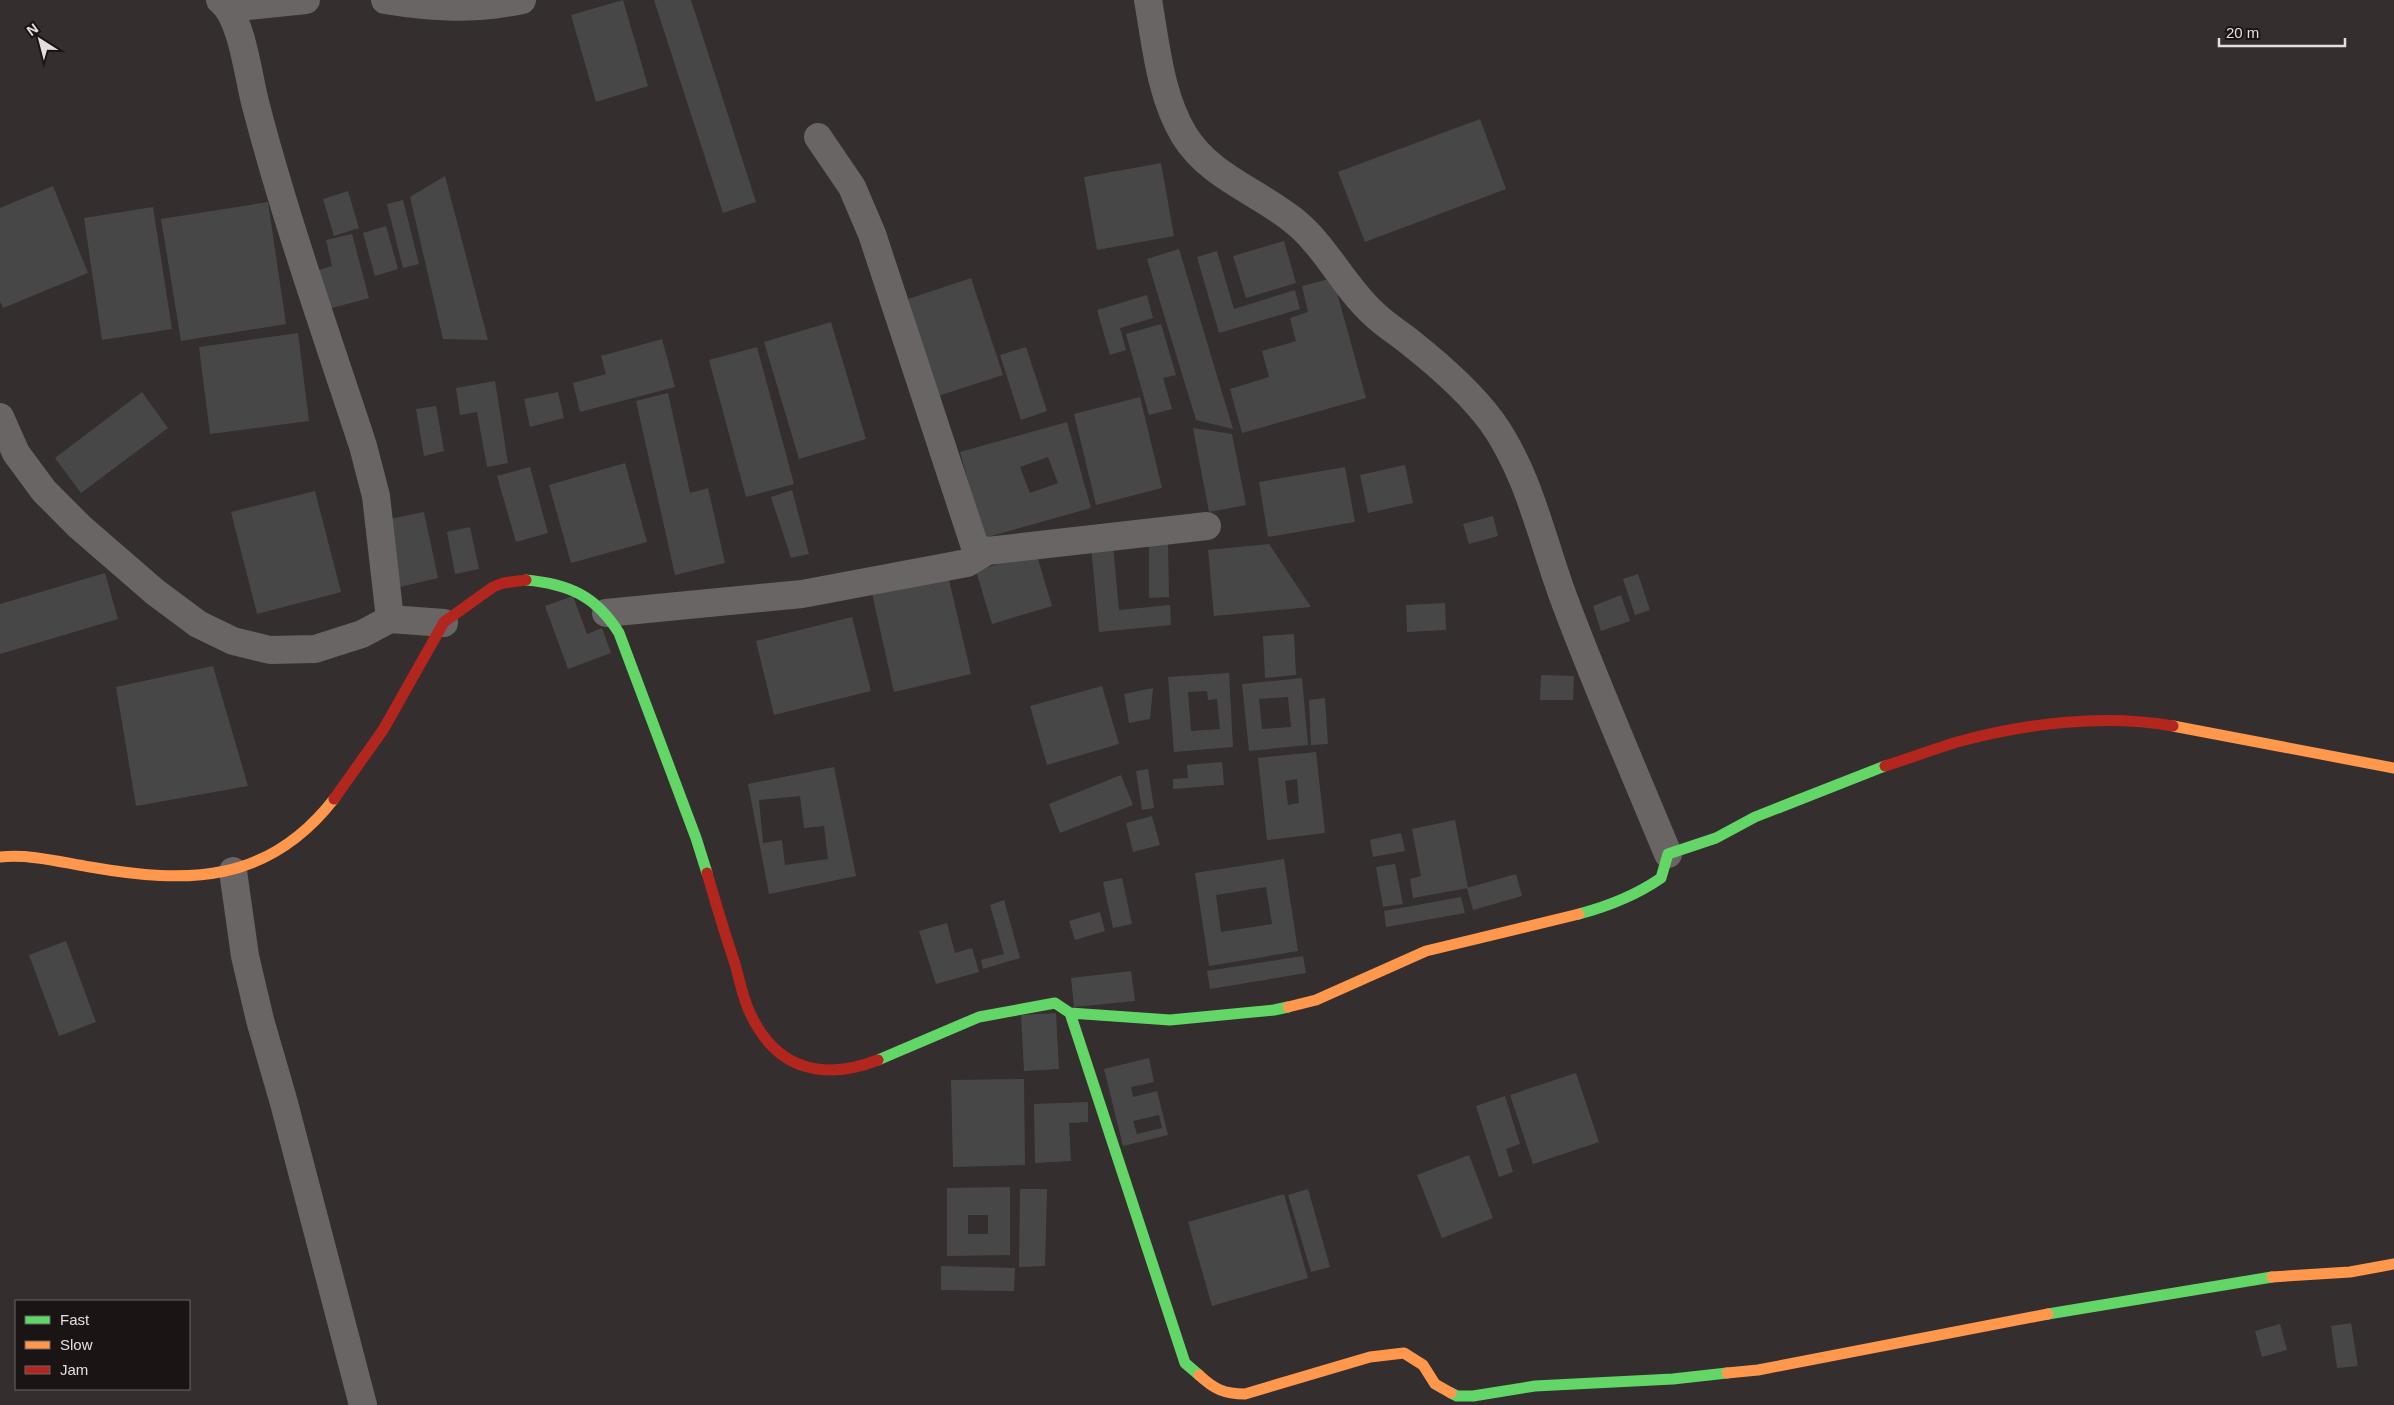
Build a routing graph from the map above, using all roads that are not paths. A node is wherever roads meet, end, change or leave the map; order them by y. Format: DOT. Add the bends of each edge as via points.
graph roads {
  1 [pos="306,0"];
  2 [pos="385,0"];
  3 [pos="522,0"];
  4 [pos="1148,0"];
  5 [pos="225,4"];
  6 [pos="818,137"];
  7 [pos="0,417"];
  8 [pos="1207,526"];
  9 [pos="987,551"];
  10 [pos="606,613"];
  11 [pos="390,619"];
  12 [pos="444,623"];
  13 [pos="2394,768"];
  14 [pos="1668,854"];
  15 [pos="0,857"];
  16 [pos="233,872"];
  17 [pos="1070,1013"];
  18 [pos="2394,1264"];
  19 [pos="1209,1393"];
  20 [pos="363,1405"];
  1 -- 5 [label="street"];
  2 -- 3 [label="street" via="464,9"];
  4 -- 14 [label="street" via="1170,102 1183,133 1199,156 1295,221 1318,244 1374,315 1466,391 1492,422 1511,452 1581,644"];
  5 -- 11 [label="street" via="238,34 274,173 363,446 376,496"];
  6 -- 9 [label="street" via="852,187 872,234 975,547"];
  7 -- 11 [label="street" via="16,452 44,491 155,592 198,624 233,641 279,650 315,648 362,634"];
  8 -- 9 [label="street"];
  9 -- 10 [label="street" via="967,564 802,594"];
  10 -- 12 [label="street" via="587,597 553,584 527,580 502,583 477,597"];
  10 -- 17 [label="street" via="622,638 696,838 750,1014 764,1040 777,1054 798,1065 825,1070 864,1066 972,1018 1056,1003"];
  11 -- 12 [label="street"];
  12 -- 16 [label="street" via="382,734 337,795 304,831 271,856"];
  13 -- 14 [label="street" via="2170,725 2106,720 2023,728 1961,741 1877,769 1755,817 1716,838"];
  14 -- 17 [label="street" via="1661,878 1638,894 1568,917 1426,951 1316,1000 1274,1010 1170,1020"];
  15 -- 16 [label="street" via="44,858 136,876 167,878"];
  16 -- 20 [label="street" via="245,956 260,1020"];
  17 -- 19 [label="street" via="1185,1362 1197,1371"];
  18 -- 19 [label="street" via="2350,1272 2259,1278 2001,1322 1758,1370 1673,1379 1535,1386 1457,1396 1435,1384 1423,1366 1404,1353 1370,1357 1245,1394 1227,1395 1216,1390"];
}
